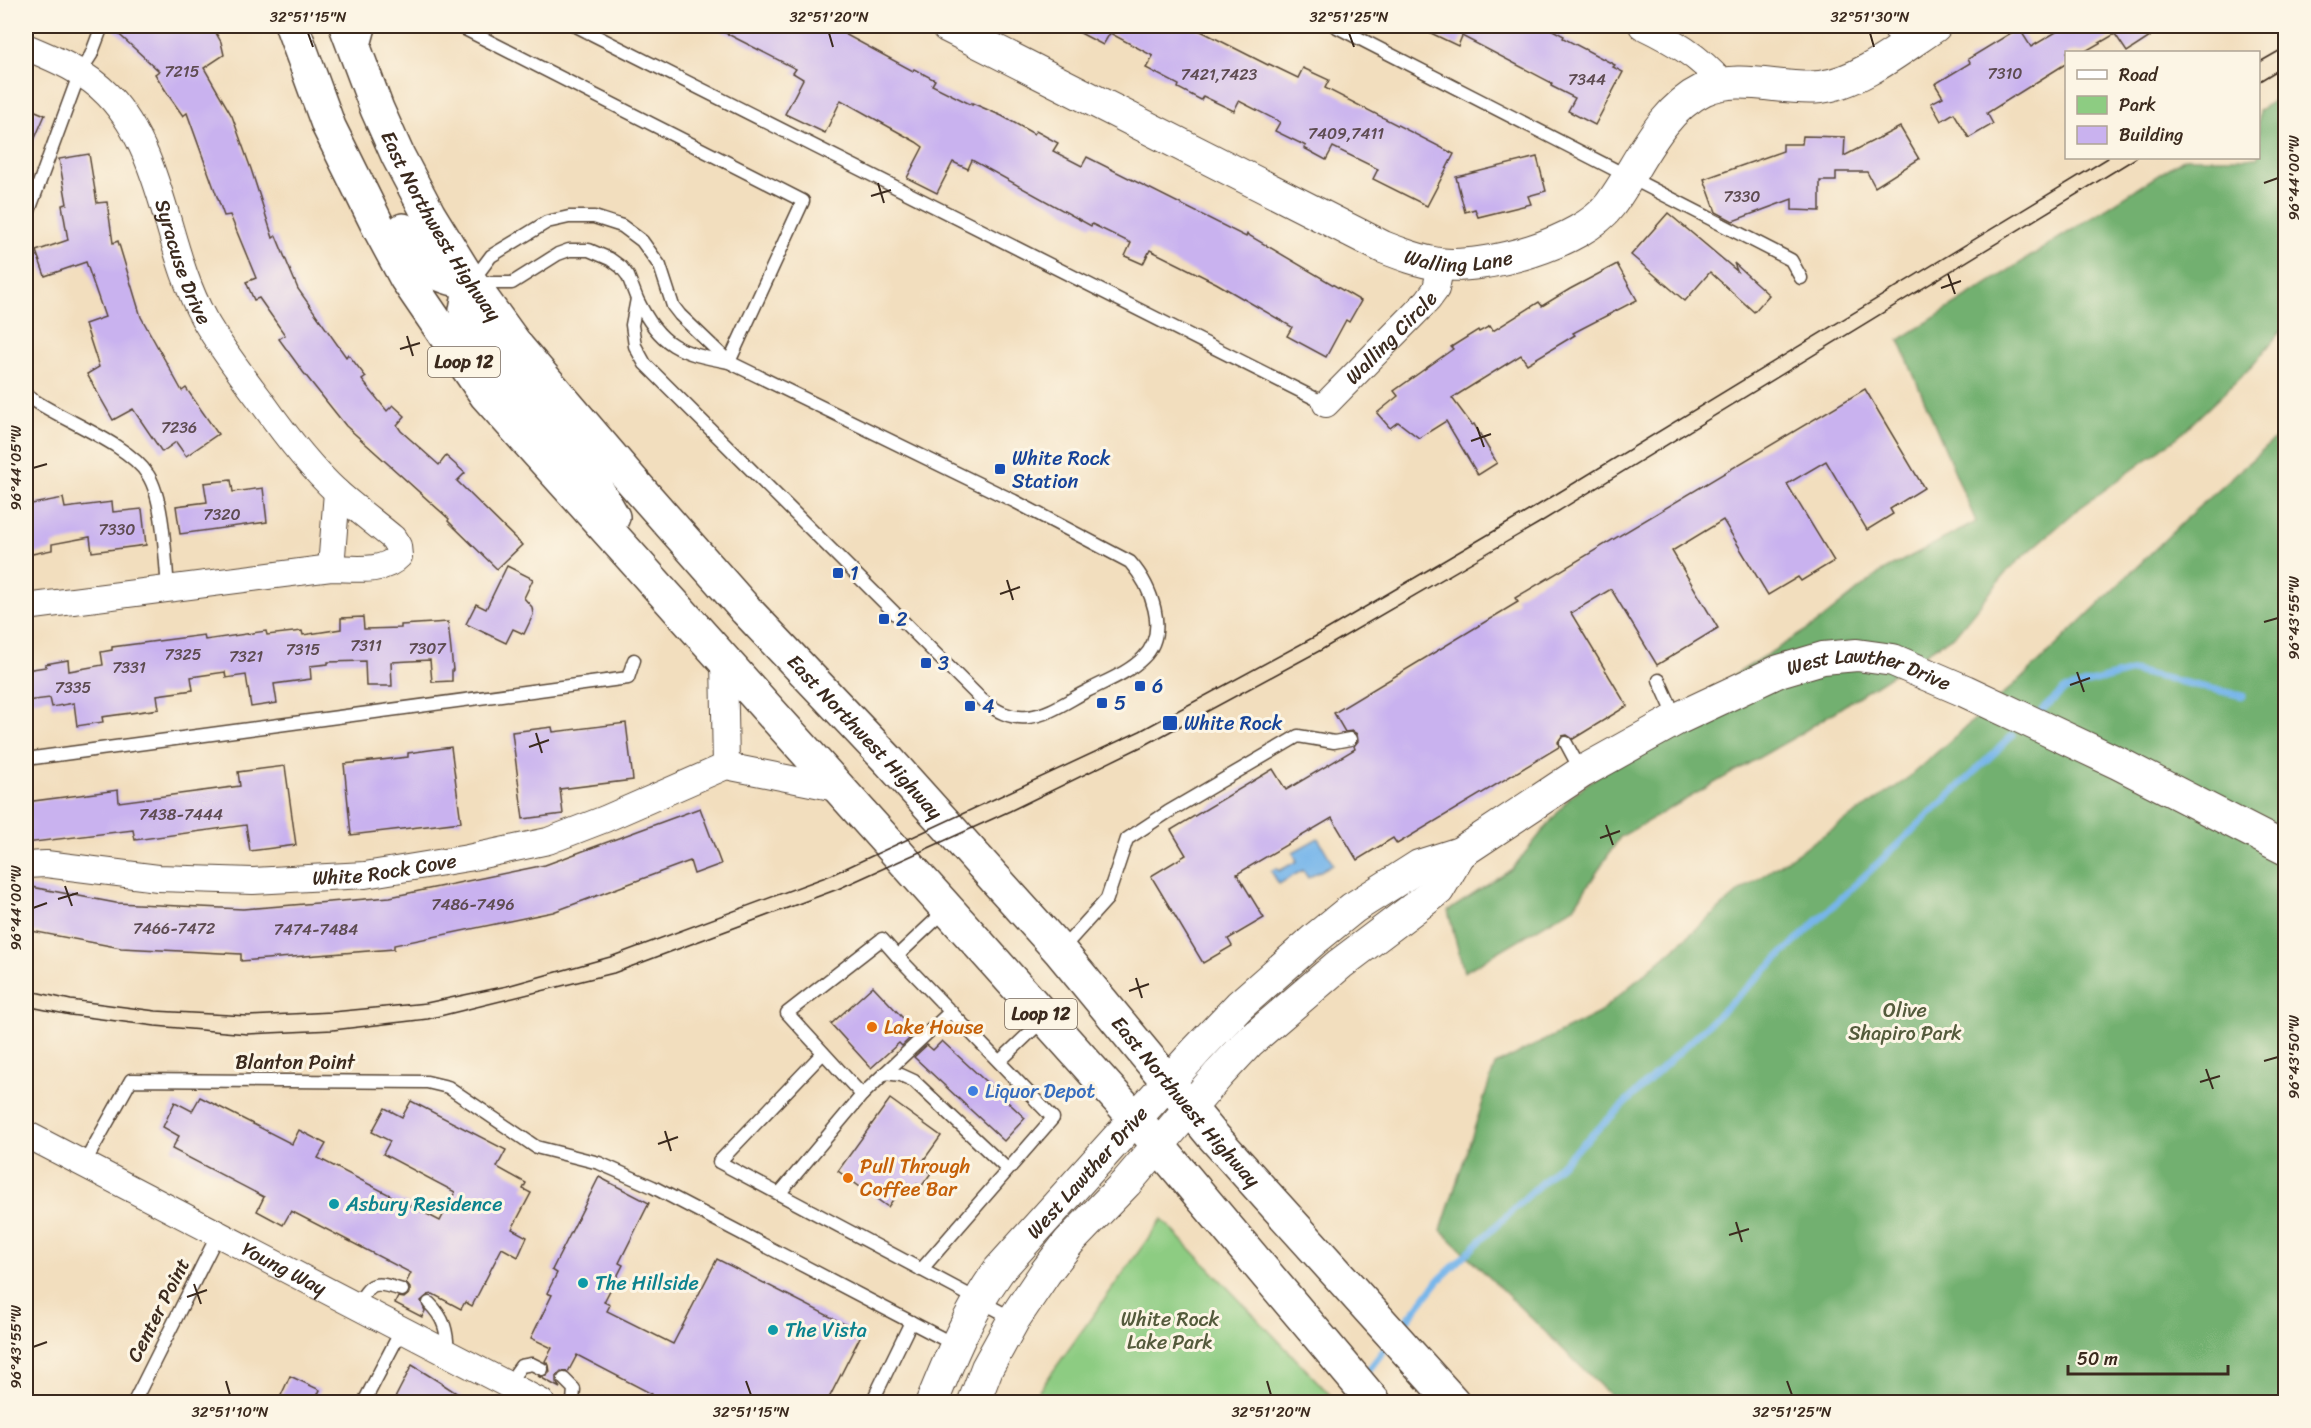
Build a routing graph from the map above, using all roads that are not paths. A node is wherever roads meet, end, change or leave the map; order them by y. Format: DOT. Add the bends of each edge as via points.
graph roads {
  1 [pos="102,26"];
  2 [pos="292,26"];
  3 [pos="346,26"];
  4 [pos="370,26"];
  5 [pos="459,26"];
  6 [pos="576,26"];
  7 [pos="947,26"];
  8 [pos="1335,26"];
  9 [pos="1642,26"];
  10 [pos="1935,26"];
  11 [pos="1894,37"];
  12 [pos="26,47"];
  13 [pos="361,67"];
  14 [pos="80,72"];
  15 [pos="1722,83"];
  16 [pos="329,127"];
  17 [pos="1630,176"];
  18 [pos="26,219"];
  19 [pos="1441,264"];
  20 [pos="1801,278"];
  21 [pos="471,283"];
  22 [pos="637,299"];
  23 [pos="729,362"];
  24 [pos="26,395"];
  25 [pos="1326,404"];
  26 [pos="337,492"];
  27 [pos="641,567"];
  28 [pos="331,568"];
  29 [pos="168,588"];
  30 [pos="26,607"];
  31 [pos="724,659"];
  32 [pos="634,660"];
  33 [pos="1659,680"];
  34 [pos="1677,719"];
  35 [pos="1350,739"];
  36 [pos="1566,743"];
  37 [pos="26,759"];
  38 [pos="726,766"];
  39 [pos="1582,772"];
  40 [pos="841,789"];
  41 [pos="2286,849"];
  42 [pos="1460,853"];
  43 [pos="26,865"];
  44 [pos="1353,908"];
  45 [pos="948,909"];
  46 [pos="1375,937"];
  47 [pos="1060,951"];
  48 [pos="897,956"];
  49 [pos="951,1011"];
  50 [pos="1045,1018"];
  51 [pos="823,1053"];
  52 [pos="1000,1061"];
  53 [pos="885,1073"];
  54 [pos="1169,1081"];
  55 [pos="862,1095"];
  56 [pos="1190,1108"];
  57 [pos="1136,1118"];
  58 [pos="26,1134"];
  59 [pos="1159,1146"];
  60 [pos="84,1164"];
  61 [pos="1007,1168"];
  62 [pos="779,1194"];
  63 [pos="218,1234"];
  64 [pos="921,1270"];
  65 [pos="402,1290"];
  66 [pos="978,1300"];
  67 [pos="429,1303"];
  68 [pos="357,1306"];
  69 [pos="1014,1319"];
  70 [pos="911,1322"];
  71 [pos="402,1329"];
  72 [pos="955,1345"];
  73 [pos="448,1353"];
  74 [pos="542,1368"];
  75 [pos="564,1379"];
  76 [pos="508,1384"];
  77 [pos="134,1402"];
  78 [pos="364,1402"];
  79 [pos="541,1402"];
  80 [pos="573,1402"];
  81 [pos="872,1402"];
  82 [pos="932,1402"];
  83 [pos="974,1402"];
  84 [pos="1374,1402"];
  85 [pos="1453,1402"];
  1 -- 14 [label="lane"];
  2 -- 16 [label="main road, Loop 12"];
  3 -- 13 [label="main road, East Northwest Highway / Loop 12"];
  4 -- 13 [label="lane"];
  5 -- 23 [label="lane" via="803,201"];
  6 -- 25 [label="lane"];
  7 -- 19 [label="street, Walling Lane" via="1383,247"];
  8 -- 17 [label="lane"];
  9 -- 15 [label="street" via="1683,47"];
  10 -- 11 [label="street, Walling Lane"];
  11 -- 15 [label="street, Walling Lane" via="1873,67 1823,87"];
  12 -- 14 [label="street, Syracuse Drive"];
  13 -- 21 [label="main road, East Northwest Highway / Loop 12" via="398,156"];
  14 -- 18 [label="lane"];
  14 -- 26 [label="street, Syracuse Drive" via="107,94 126,117 141,145 184,273 208,326 306,461"];
  15 -- 17 [label="street, Walling Lane" via="1702,90 1676,109 1648,144"];
  16 -- 21 [label="main road" via="382,195 425,265 447,279"];
  16 -- 27 [label="main road, Loop 12" via="406,278 486,395"];
  17 -- 19 [label="street, Walling Lane" via="1608,208 1584,227 1555,241 1499,259"];
  17 -- 20 [label="lane" via="1791,260"];
  19 -- 25 [label="street, Walling Circle" via="1436,289 1428,300"];
  21 -- 22 [label="lane" via="512,283 558,254 589,250 621,267"];
  21 -- 23 [label="lane" via="491,256 547,222 594,216 614,222 642,241 660,266 673,306"];
  21 -- 27 [label="main road" via="466,310 475,334 497,366 585,469"];
  21 -- 47 [label="main road, East Northwest Highway / Loop 12" via="518,348 633,482"];
  22 -- 23 [label="lane" via="660,336 673,346 690,355"];
  22 -- 23 [label="lane" via="632,325 634,346 656,377 982,700 1005,714 1040,715 1135,666 1151,649 1156,626 1152,597 1130,562"];
  24 -- 29 [label="lane" via="113,445 148,475 160,514"];
  26 -- 28 [label="street"];
  26 -- 28 [label="street, Syracuse Drive" via="393,538 399,556 379,568"];
  27 -- 31 [label="main road, Loop 12"];
  28 -- 29 [label="street, Syracuse Drive"];
  29 -- 30 [label="street, Syracuse Drive"];
  31 -- 38 [label="street"];
  31 -- 40 [label="main road, Loop 12"];
  32 -- 37 [label="lane" via="628,678"];
  33 -- 34 [label="lane"];
  34 -- 39 [label="street, West Lawther Drive"];
  34 -- 41 [label="street, West Lawther Drive" via="1779,671 1823,658 1857,655 1893,660 2118,763"];
  35 -- 47 [label="lane" via="1335,742 1298,736 1127,839 1107,899"];
  36 -- 39 [label="lane"];
  38 -- 40 [label="street"];
  38 -- 43 [label="street, White Rock Cove" via="548,841 365,875 253,880 158,878"];
  39 -- 42 [label="street, West Lawther Drive"];
  40 -- 45 [label="main road, Loop 12"];
  42 -- 44 [label="street, West Lawther Drive" via="1419,866"];
  42 -- 46 [label="street, West Lawther Drive" via="1438,890"];
  44 -- 46 [label="street"];
  44 -- 54 [label="street, West Lawther Drive" via="1240,1005"];
  45 -- 48 [label="lane"];
  45 -- 50 [label="main road, Loop 12"];
  46 -- 56 [label="street, West Lawther Drive" via="1249,1042"];
  47 -- 54 [label="main road, East Northwest Highway"];
  48 -- 49 [label="lane"];
  48 -- 51 [label="lane" via="882,939 787,1013"];
  49 -- 52 [label="lane"];
  49 -- 53 [label="lane"];
  50 -- 52 [label="lane"];
  50 -- 57 [label="main road, Loop 12"];
  51 -- 55 [label="lane"];
  51 -- 62 [label="lane" via="719,1162"];
  52 -- 61 [label="lane" via="1053,1118"];
  53 -- 55 [label="lane"];
  53 -- 61 [label="lane" via="901,1074 914,1081"];
  54 -- 56 [label="main road, East Northwest Highway"];
  54 -- 57 [label="street, West Lawther Drive"];
  55 -- 62 [label="lane"];
  56 -- 59 [label="street, West Lawther Drive"];
  56 -- 85 [label="main road, East Northwest Highway"];
  57 -- 59 [label="main road, Loop 12"];
  57 -- 66 [label="street, West Lawther Drive" via="999,1270"];
  58 -- 60 [label="street, Young Way"];
  59 -- 69 [label="street, West Lawther Drive" via="1069,1242"];
  59 -- 84 [label="main road, Loop 12"];
  60 -- 63 [label="street, Young Way"];
  60 -- 70 [label="lane, Blanton Point" via="131,1080 427,1082 448,1087 536,1147 599,1163 653,1187"];
  61 -- 64 [label="lane"];
  62 -- 64 [label="lane"];
  63 -- 68 [label="street, Young Way"];
  63 -- 77 [label="lane, Center Point"];
  64 -- 66 [label="lane"];
  65 -- 68 [label="lane" via="372,1286"];
  66 -- 69 [label="lane"];
  66 -- 72 [label="street, West Lawther Drive"];
  67 -- 73 [label="lane" via="444,1322"];
  68 -- 71 [label="street, Young Way"];
  69 -- 83 [label="street, West Lawther Drive" via="987,1368"];
  70 -- 72 [label="lane"];
  70 -- 81 [label="lane"];
  71 -- 73 [label="street, Young Way"];
  71 -- 78 [label="lane"];
  72 -- 82 [label="street, West Lawther Drive"];
  73 -- 76 [label="street, Young Way"];
  74 -- 76 [label="lane" via="532,1364 521,1366"];
  75 -- 80 [label="lane" via="574,1389"];
  76 -- 79 [label="street, Young Way"];
}
